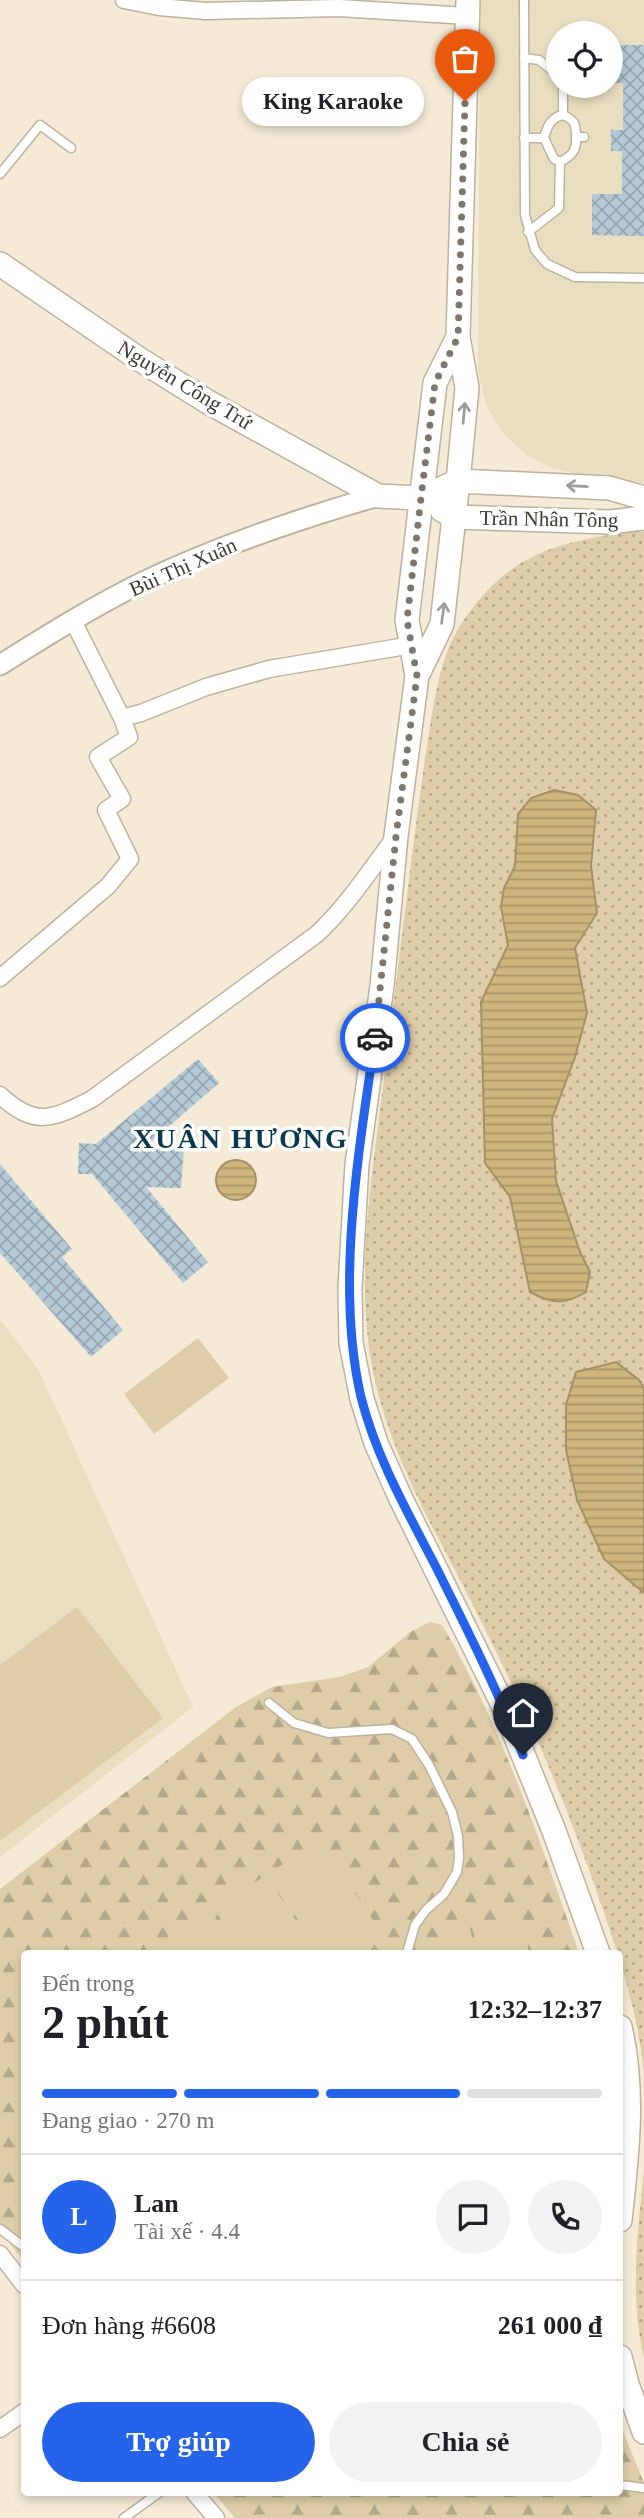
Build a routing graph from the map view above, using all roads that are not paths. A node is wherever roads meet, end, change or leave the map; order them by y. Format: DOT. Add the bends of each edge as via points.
graph roads {
  1 [pos="124,0"];
  2 [pos="524,0"];
  3 [pos="468,8"];
  4 [pos="524,58"];
  5 [pos="546,66"];
  6 [pos="563,98"];
  7 [pos="563,115"];
  8 [pos="524,138"];
  9 [pos="544,138"];
  10 [pos="71,148"];
  11 [pos="560,162"];
  12 [pos="0,174"];
  13 [pos="528,232"];
  14 [pos="0,264"];
  15 [pos="644,278"];
  16 [pos="458,337"];
  17 [pos="458,481"];
  18 [pos="378,496"];
  19 [pos="421,498"];
  20 [pos="644,498"];
  21 [pos="454,517"];
  22 [pos="644,518"];
  23 [pos="73,621"];
  24 [pos="412,645"];
  25 [pos="0,665"];
  26 [pos="417,676"];
  27 [pos="122,718"];
  28 [pos="396,836"];
  29 [pos="0,978"];
  30 [pos="0,1095"];
  31 [pos="270,1703"];
  32 [pos="408,1950"];
  33 [pos="597,1950"];
  34 [pos="623,2050"];
  35 [pos="623,2193"];
  36 [pos="0,2229"];
  37 [pos="21,2245"];
  38 [pos="0,2254"];
  39 [pos="21,2281"];
  40 [pos="623,2370"];
  41 [pos="21,2414"];
  42 [pos="0,2428"];
  43 [pos="644,2432"];
  44 [pos="623,2486"];
  45 [pos="644,2488"];
  46 [pos="154,2496"];
  47 [pos="197,2496"];
  48 [pos="124,2518"];
  49 [pos="216,2518"];
  1 -- 3 [label="street" via="206,11"];
  2 -- 4 [label="lane"];
  3 -- 16 [label="main road"];
  4 -- 5 [label="lane"];
  4 -- 8 [label="lane"];
  6 -- 7 [label="lane"];
  7 -- 9 [label="lane" via="551,123"];
  7 -- 11 [label="lane" via="572,119 580,137 568,158"];
  8 -- 9 [label="lane"];
  8 -- 13 [label="lane"];
  9 -- 11 [label="lane"];
  10 -- 12 [label="lane" via="40,125"];
  11 -- 13 [label="lane" via="559,208"];
  13 -- 15 [label="lane" via="547,264 575,277"];
  14 -- 18 [label="main road, Nguyễn Công Trứ" via="208,402"];
  17 -- 16 [label="main road, one-way" via="467,388"];
  16 -- 19 [label="main road" via="435,383"];
  17 -- 19 [label="main road"];
  20 -- 17 [label="main road, Trần Nhân Tông, one-way" via="609,488"];
  17 -- 21 [label="main road"];
  18 -- 19 [label="main road"];
  18 -- 23 [label="street, Bùi Thị Xuân" via="193,559"];
  19 -- 21 [label="main road"];
  19 -- 24 [label="main road" via="407,620"];
  21 -- 22 [label="main road, Trần Nhân Tông" via="610,522"];
  26 -- 21 [label="main road, one-way" via="442,624"];
  23 -- 25 [label="street, Bùi Thị Xuân"];
  23 -- 27 [label="street"];
  24 -- 26 [label="main road"];
  24 -- 27 [label="street" via="269,669"];
  26 -- 28 [label="main road"];
  27 -- 29 [label="street" via="129,737 98,757 122,799 106,810 130,859 108,886"];
  28 -- 30 [label="street" via="339,913 317,934 92,1099 60,1115 40,1118 20,1111"];
  28 -- 33 [label="main road" via="382,986 357,1164 351,1343 376,1443 503,1705"];
  31 -- 32 [label="lane" via="294,1723 328,1733 392,1729 412,1740 429,1765 452,1812 459,1858 457,1872 444,1894 415,1925"];
  34 -- 35 [label="main road" via="629,2116"];
  36 -- 37 [label="lane"];
  38 -- 39 [label="street"];
  40 -- 43 [label="main road"];
  41 -- 42 [label="street"];
  44 -- 45 [label="lane"];
  46 -- 48 [label="lane"];
  47 -- 49 [label="street"];
}
